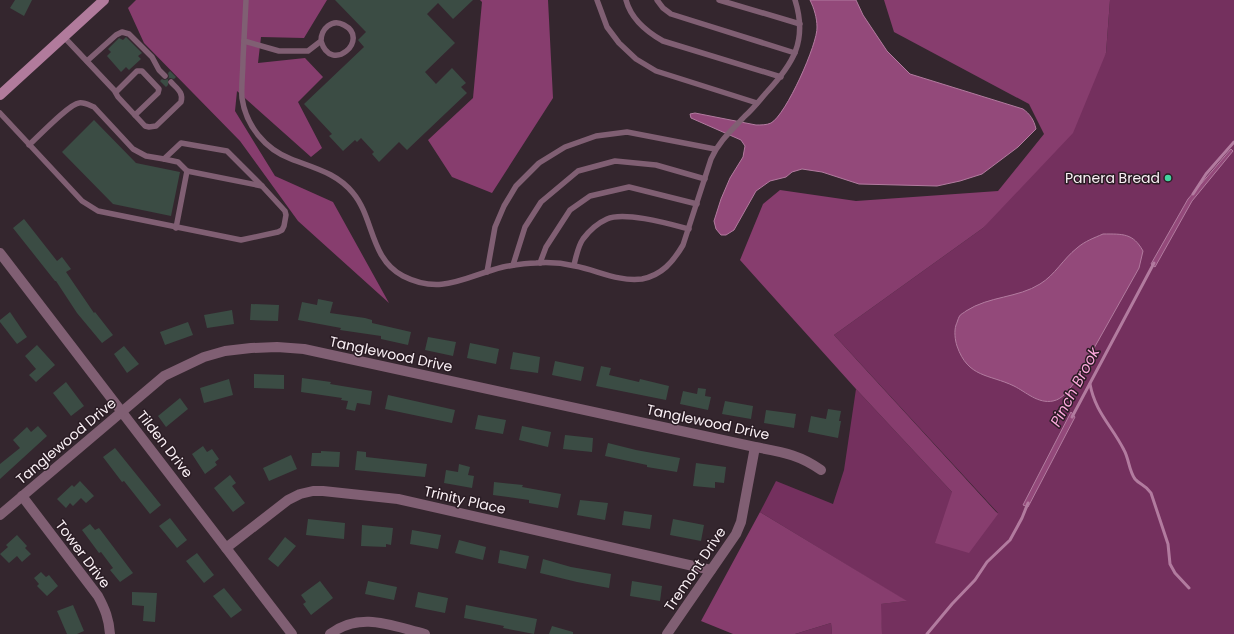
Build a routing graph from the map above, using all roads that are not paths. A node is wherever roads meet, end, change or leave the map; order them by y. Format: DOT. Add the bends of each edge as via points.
graph roads {
  1 [pos="104,0"];
  2 [pos="246,0"];
  3 [pos="597,0"];
  4 [pos="626,0"];
  5 [pos="657,0"];
  6 [pos="719,0"];
  7 [pos="795,0"];
  8 [pos="800,24"];
  9 [pos="64,37"];
  10 [pos="244,41"];
  11 [pos="321,41"];
  12 [pos="795,53"];
  13 [pos="87,62"];
  14 [pos="165,76"];
  15 [pos="781,77"];
  16 [pos="171,82"];
  17 [pos="116,92"];
  18 [pos="0,95"];
  19 [pos="757,103"];
  20 [pos="0,113"];
  21 [pos="135,115"];
  22 [pos="29,145"];
  23 [pos="715,149"];
  24 [pos="164,160"];
  25 [pos="187,171"];
  26 [pos="705,179"];
  27 [pos="262,186"];
  28 [pos="697,204"];
  29 [pos="176,228"];
  30 [pos="689,229"];
  31 [pos="0,253"];
  32 [pos="540,263"];
  33 [pos="513,265"];
  34 [pos="574,266"];
  35 [pos="487,272"];
  36 [pos="122,412"];
  37 [pos="756,446"];
  38 [pos="821,470"];
  39 [pos="22,496"];
  40 [pos="0,515"];
  41 [pos="226,548"];
  42 [pos="711,570"];
  43 [pos="110,634"];
  44 [pos="292,634"];
  45 [pos="330,634"];
  46 [pos="425,634"];
  47 [pos="667,634"];
  1 -- 9 [label="street"];
  2 -- 10 [label="lane"];
  3 -- 19 [label="lane" via="607,27 619,44 636,59 656,71"];
  4 -- 15 [label="lane" via="633,16 663,41"];
  5 -- 12 [label="lane" via="672,14"];
  6 -- 8 [label="lane"];
  7 -- 8 [label="lane"];
  8 -- 12 [label="lane"];
  9 -- 13 [label="lane"];
  9 -- 18 [label="street"];
  10 -- 11 [label="lane" via="279,51 308,51"];
  10 -- 35 [label="lane" via="242,98 250,123 257,134 278,153 334,176 354,193 383,259 392,268 412,280 440,285"];
  11 -- 11 [label="lane" via="329,54 340,55 349,50 353,40 346,26 334,23 324,30"];
  12 -- 15 [label="lane"];
  13 -- 14 [label="lane" via="116,35 125,32 152,57"];
  13 -- 17 [label="lane"];
  15 -- 19 [label="lane"];
  16 -- 21 [label="lane" via="180,92 182,99 160,123 149,127"];
  17 -- 21 [label="lane" via="118,98"];
  17 -- 21 [label="lane" via="137,71 142,71 159,89"];
  19 -- 23 [label="lane"];
  20 -- 22 [label="lane"];
  22 -- 24 [label="lane" via="70,107 85,103 94,107 133,150"];
  22 -- 29 [label="lane" via="89,206 105,213"];
  23 -- 26 [label="lane"];
  23 -- 35 [label="lane" via="627,132 596,136 565,147 539,163 516,186 495,227"];
  24 -- 25 [label="lane" via="178,162"];
  24 -- 27 [label="lane" via="181,143 227,151"];
  25 -- 27 [label="lane"];
  25 -- 29 [label="lane"];
  26 -- 28 [label="lane"];
  26 -- 33 [label="lane" via="656,165 615,161 578,171 541,202 525,227"];
  27 -- 29 [label="lane" via="285,211 284,226 278,232 241,240"];
  28 -- 30 [label="lane"];
  28 -- 32 [label="lane" via="630,187 590,196 570,210 546,246"];
  30 -- 34 [label="lane" via="677,256 656,275 622,279"];
  30 -- 34 [label="lane" via="626,216 608,218 582,240"];
  31 -- 36 [label="street, Tilden Drive"];
  32 -- 33 [label="lane"];
  32 -- 34 [label="lane"];
  33 -- 35 [label="lane"];
  36 -- 37 [label="street, Tanglewood Drive" via="164,376 204,357 226,351 278,347 311,351"];
  36 -- 39 [label="street, Tanglewood Drive"];
  36 -- 41 [label="street, Tilden Drive"];
  37 -- 38 [label="street, Tanglewood Drive" via="797,456"];
  37 -- 42 [label="street, Tremont Drive" via="741,522 736,534"];
  39 -- 40 [label="street, Tanglewood Drive"];
  39 -- 43 [label="street, Tower Drive" via="98,596 109,621"];
  41 -- 42 [label="street, Trinity Place" via="288,500 300,494 323,491 398,499"];
  41 -- 44 [label="street, Tilden Drive"];
  42 -- 47 [label="street, Tremont Drive"];
  45 -- 46 [label="street" via="340,627 364,621"];
}
